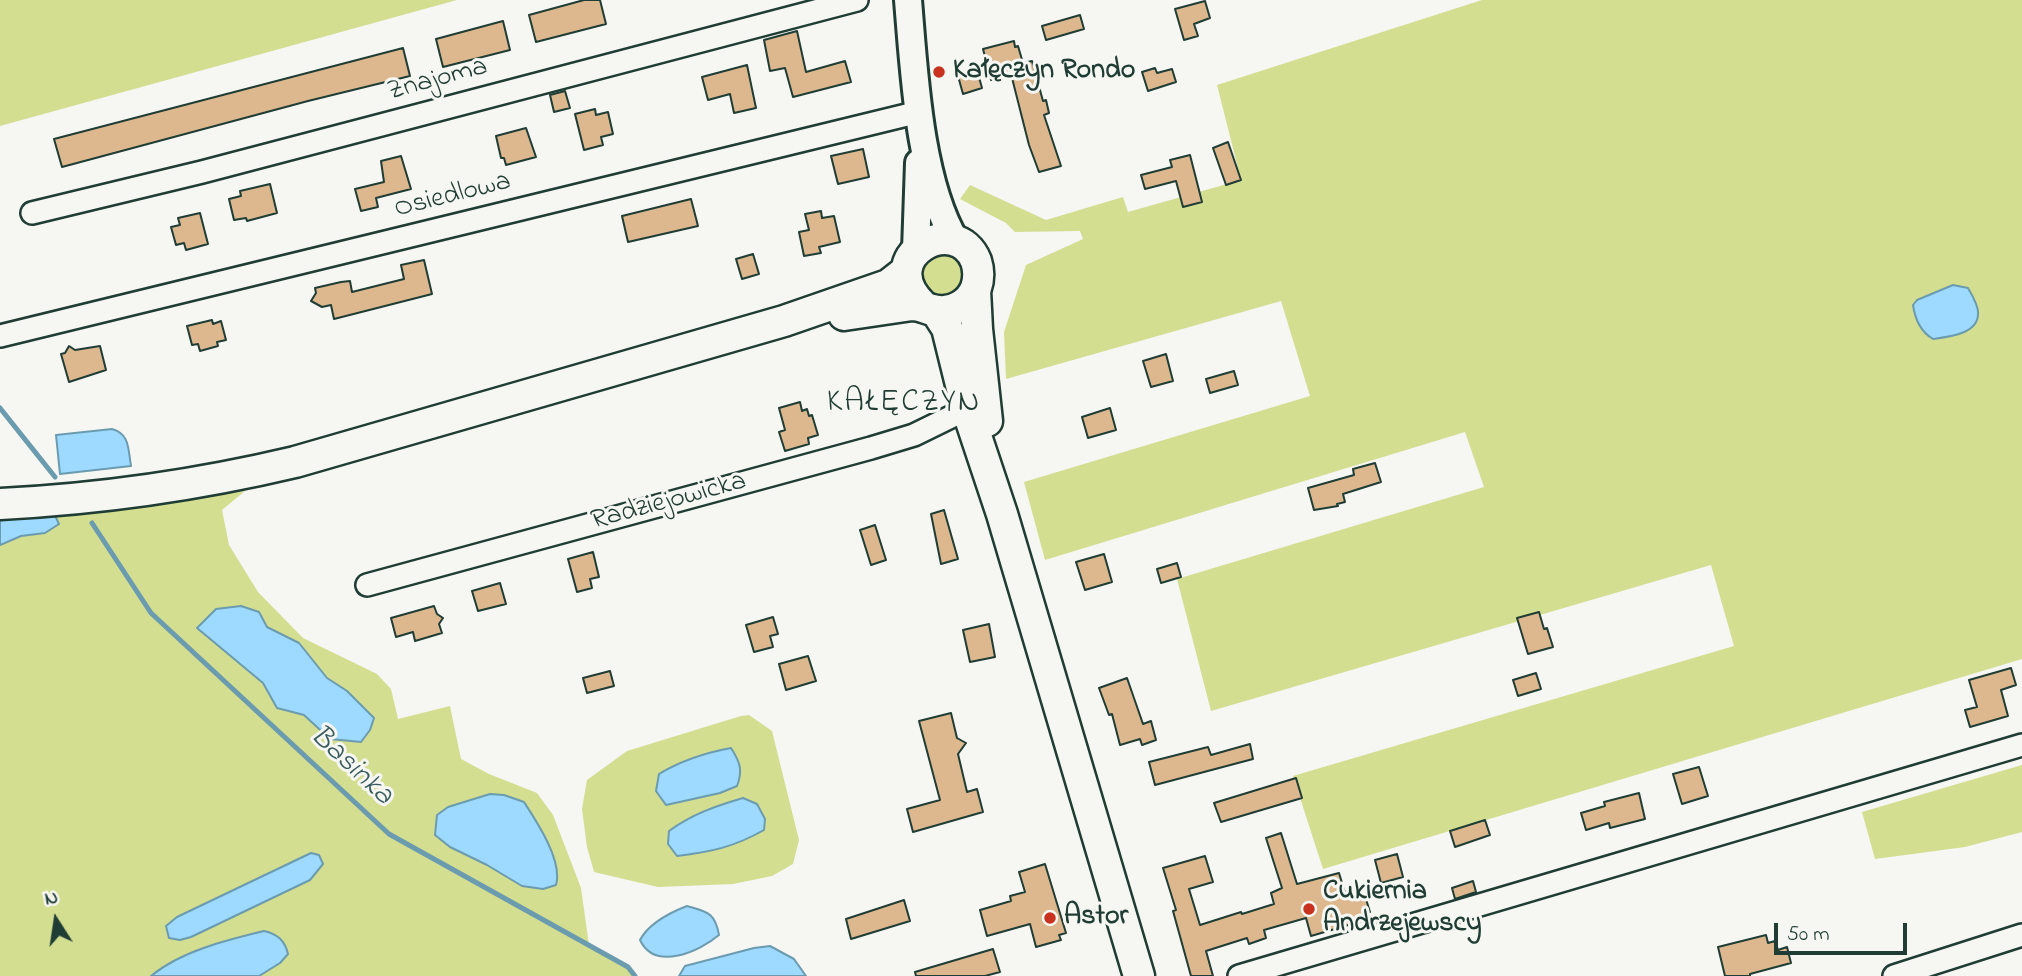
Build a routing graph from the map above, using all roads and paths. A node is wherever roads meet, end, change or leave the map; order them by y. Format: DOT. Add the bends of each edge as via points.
graph roads {
  1 [pos="857,0"];
  2 [pos="908,0"];
  3 [pos="920,121"];
  4 [pos="32,213"];
  5 [pos="956,242"];
  6 [pos="911,261"];
  7 [pos="975,290"];
  8 [pos="929,308"];
  9 [pos="837,316"];
  10 [pos="784,321"];
  11 [pos="0,336"];
  12 [pos="967,409"];
  13 [pos="0,504"];
  14 [pos="1002,514"];
  15 [pos="367,585"];
  16 [pos="2022,745"];
  17 [pos="2022,935"];
  18 [pos="1139,976"];
  19 [pos="1239,976"];
  20 [pos="1894,976"];
  1 -- 4 [label="street, Znajoma"];
  2 -- 3 [label="street"];
  3 -- 5 [label="street" via="938,203"];
  3 -- 6 [label="street"];
  3 -- 11 [label="street, Osiedlowa"];
  5 -- 6 [label="main road" via="934,240"];
  5 -- 7 [label="main road" via="977,264"];
  6 -- 8 [label="main road" via="907,284 912,296"];
  6 -- 10 [label="main road" via="888,285"];
  7 -- 8 [label="main road" via="959,307 948,311"];
  7 -- 14 [label="main road" via="984,405"];
  8 -- 9 [label="main road"];
  8 -- 12 [label="main road" via="947,328"];
  9 -- 10 [label="main road"];
  9 -- 12 [label="main road" via="892,318 926,330 941,349"];
  10 -- 13 [label="main road" via="243,475 141,492"];
  12 -- 14 [label="main road"];
  12 -- 15 [label="street, Radziejowicka" via="914,435 871,448"];
  14 -- 18 [label="main road"];
  16 -- 19 [label="street"];
  17 -- 20 [label="street"];
}
